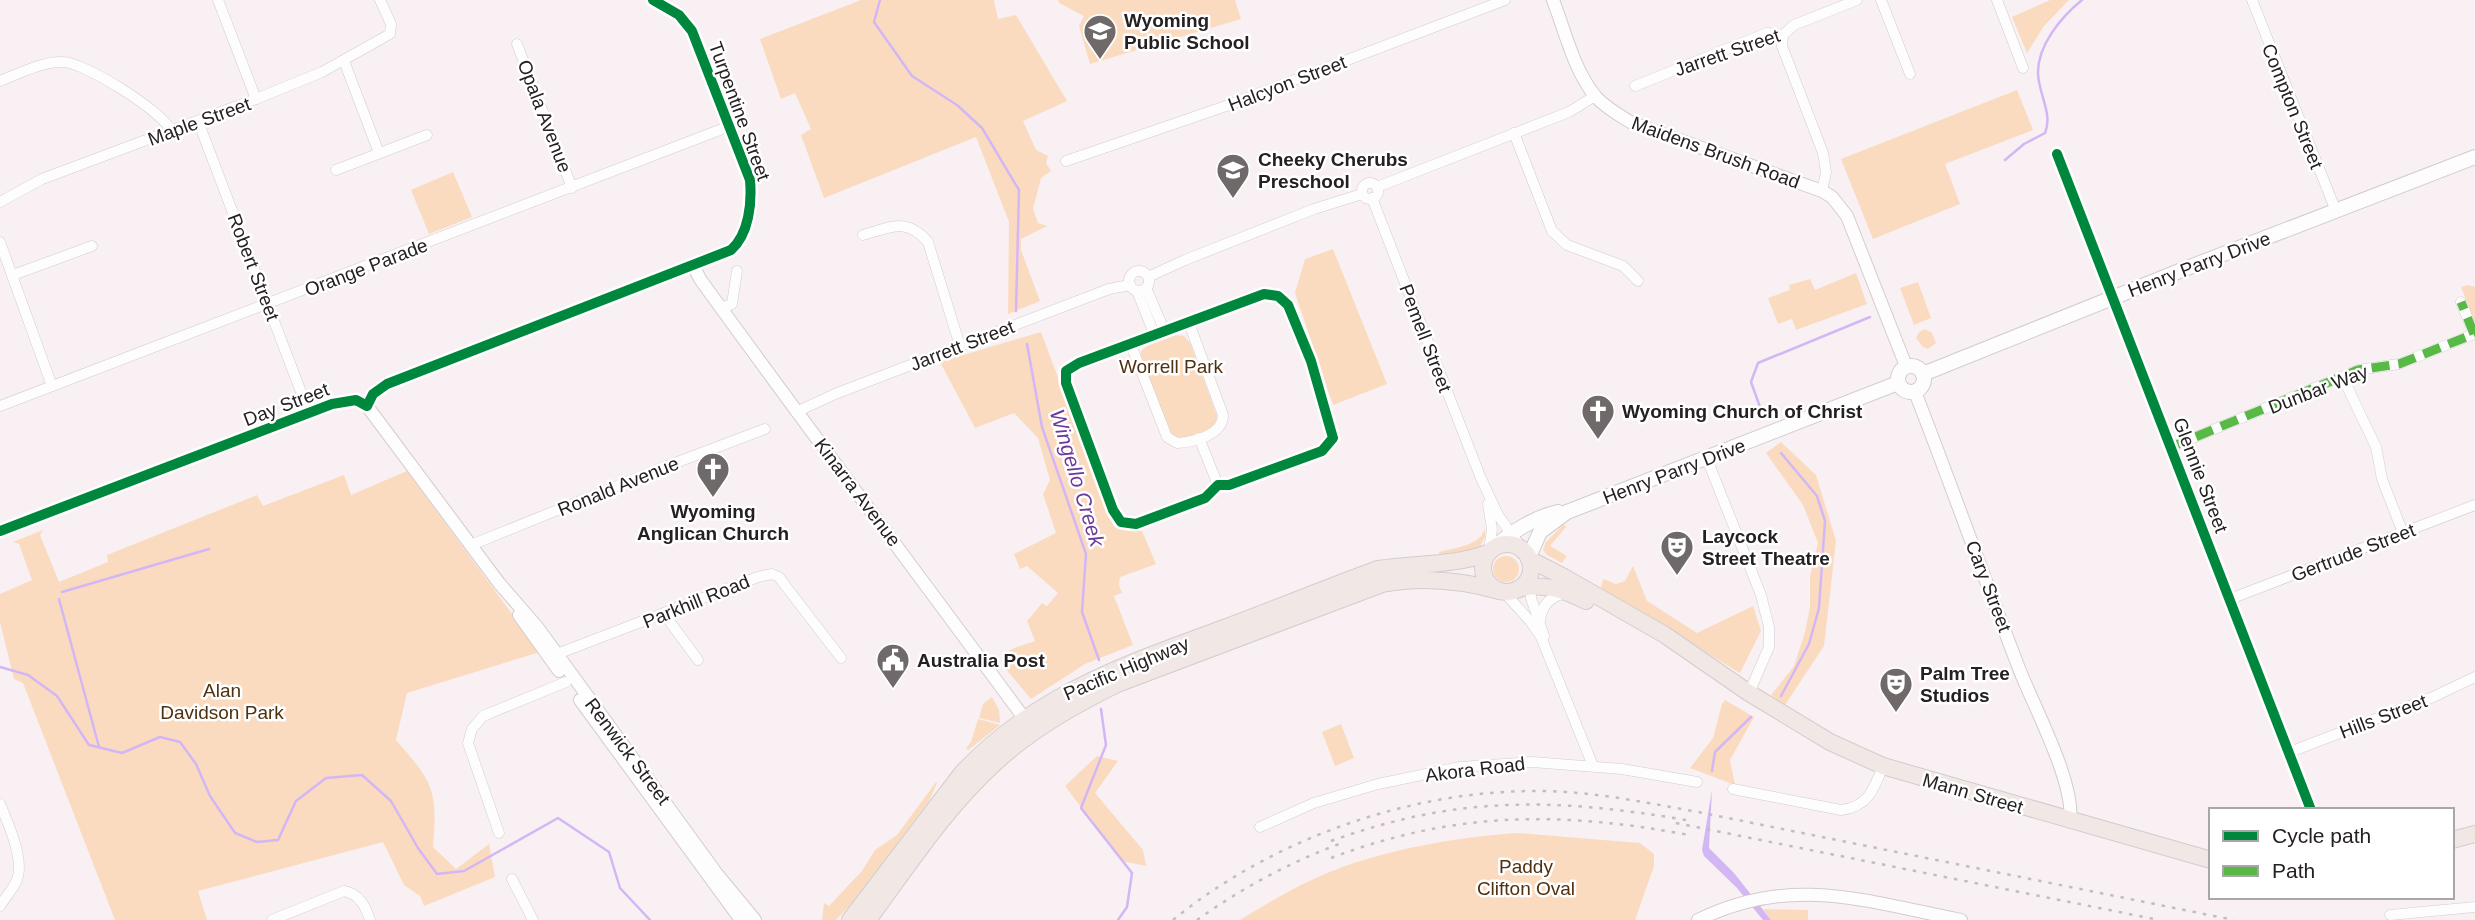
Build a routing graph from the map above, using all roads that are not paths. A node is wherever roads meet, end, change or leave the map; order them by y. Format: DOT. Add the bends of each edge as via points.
graph roads {
  1 [pos="218,0"];
  2 [pos="380,0"];
  3 [pos="653,0"];
  4 [pos="1505,0"];
  5 [pos="1553,0"];
  6 [pos="1857,0"];
  7 [pos="1881,0"];
  8 [pos="1997,0"];
  9 [pos="2252,0"];
  10 [pos="1783,35"];
  11 [pos="517,44"];
  12 [pos="344,61"];
  13 [pos="2023,68"];
  14 [pos="1910,74"];
  15 [pos="0,81"];
  16 [pos="1634,86"];
  17 [pos="1595,96"];
  18 [pos="257,99"];
  19 [pos="198,121"];
  20 [pos="730,126"];
  21 [pos="171,131"];
  22 [pos="1514,133"];
  23 [pos="427,135"];
  24 [pos="379,153"];
  25 [pos="2057,154"];
  26 [pos="2475,157"];
  27 [pos="1066,162"];
  28 [pos="336,170"];
  29 [pos="572,188"];
  30 [pos="1822,191"];
  31 [pos="1367,196"];
  32 [pos="0,202"];
  33 [pos="2336,211"];
  34 [pos="863,235"];
  35 [pos="0,242"];
  36 [pos="92,246"];
  37 [pos="693,265"];
  38 [pos="737,271"];
  39 [pos="13,275"];
  40 [pos="1638,281"];
  41 [pos="1140,285"];
  42 [pos="2113,298"];
  43 [pos="2461,302"];
  44 [pos="268,305"];
  45 [pos="721,308"];
  46 [pos="1189,323"];
  47 [pos="1160,334"];
  48 [pos="960,345"];
  49 [pos="1131,345"];
  50 [pos="1906,366"];
  51 [pos="1923,374"];
  52 [pos="2343,378"];
  53 [pos="1898,383"];
  54 [pos="52,386"];
  55 [pos="1915,392"];
  56 [pos="0,405"];
  57 [pos="367,406"];
  58 [pos="796,412"];
  59 [pos="309,413"];
  60 [pos="765,429"];
  61 [pos="1199,438"];
  62 [pos="2171,447"];
  63 [pos="1707,458"];
  64 [pos="1480,477"];
  65 [pos="1218,485"];
  66 [pos="2475,505"];
  67 [pos="1567,512"];
  68 [pos="0,531"];
  69 [pos="2403,533"];
  70 [pos="1511,534"];
  71 [pos="471,545"];
  72 [pos="1491,550"];
  73 [pos="1520,575"];
  74 [pos="1570,593"];
  75 [pos="2230,599"];
  76 [pos="664,614"];
  77 [pos="1540,621"];
  78 [pos="553,656"];
  79 [pos="1549,656"];
  80 [pos="841,658"];
  81 [pos="698,660"];
  82 [pos="2475,677"];
  83 [pos="570,680"];
  84 [pos="1117,684"];
  85 [pos="1749,693"];
  86 [pos="1024,718"];
  87 [pos="604,733"];
  88 [pos="2290,752"];
  89 [pos="1592,766"];
  90 [pos="1883,766"];
  91 [pos="1698,782"];
  92 [pos="654,785"];
  93 [pos="1734,789"];
  94 [pos="0,804"];
  95 [pos="2310,808"];
  96 [pos="2070,821"];
  97 [pos="1260,827"];
  98 [pos="499,833"];
  99 [pos="2475,834"];
  100 [pos="2454,839"];
  101 [pos="2209,859"];
  102 [pos="699,862"];
  103 [pos="512,879"];
  104 [pos="730,888"];
  105 [pos="0,906"];
  106 [pos="2475,907"];
  107 [pos="2390,915"];
  108 [pos="272,920"];
  109 [pos="370,920"];
  110 [pos="533,920"];
  111 [pos="743,920"];
  112 [pos="755,920"];
  113 [pos="850,920"];
  114 [pos="868,920"];
  115 [pos="1698,920"];
  116 [pos="1961,920"];
  1 -- 18 [label="street"];
  2 -- 12 [label="street, Maple Street" via="392,29 387,37"];
  3 -- 20 [label="street, Turpentine Street" via="687,23"];
  4 -- 27 [label="street, Halcyon Street"];
  5 -- 17 [label="street, Maidens Brush Road"];
  6 -- 10 [label="street, Jarrett Street" via="1794,25"];
  7 -- 14 [label="street"];
  8 -- 13 [label="street"];
  9 -- 33 [label="street, Compton Street"];
  10 -- 16 [label="street, Jarrett Street" via="1767,33"];
  10 -- 30 [label="street" via="1782,46 1826,163"];
  11 -- 29 [label="street, Opala Avenue"];
  12 -- 18 [label="street, Maple Street"];
  12 -- 24 [label="street"];
  15 -- 21 [label="street" via="50,63 70,63 111,82 166,121"];
  17 -- 22 [label="street"];
  17 -- 30 [label="street, Maidens Brush Road" via="1632,122"];
  18 -- 19 [label="street, Maple Street"];
  19 -- 21 [label="street, Maple Street"];
  19 -- 44 [label="street, Robert Street"];
  20 -- 29 [label="street, Orange Parade"];
  20 -- 37 [label="street, Turpentine Street" via="751,180 745,229 731,250"];
  21 -- 32 [label="street, Maple Street" via="42,179"];
  22 -- 31 [label="street" via="1377,187 1377,194"];
  22 -- 40 [label="street" via="1552,231 1567,245 1623,266"];
  23 -- 24 [label="street"];
  24 -- 28 [label="street"];
  25 -- 42 [label="street, Glennie Street"];
  26 -- 33 [label="main road, Henry Parry Drive"];
  29 -- 44 [label="street, Orange Parade"];
  30 -- 50 [label="street" via="1847,216"];
  31 -- 41 [label="street, Jarrett Street" via="1303,214 1185,260"];
  31 -- 64 [label="street, Pemell Street"];
  33 -- 42 [label="main road, Henry Parry Drive"];
  34 -- 48 [label="street" via="905,225 928,242"];
  35 -- 39 [label="street"];
  36 -- 39 [label="street"];
  37 -- 45 [label="street, Kinarra Avenue"];
  37 -- 57 [label="street" via="387,384 373,394"];
  38 -- 45 [label="street" via="732,304"];
  39 -- 54 [label="street"];
  41 -- 47 [label="street"];
  41 -- 48 [label="street, Jarrett Street" via="1109,289"];
  42 -- 51 [label="main road, Henry Parry Drive"];
  42 -- 62 [label="street, Glennie Street"];
  43 -- 52 [label="street, Dunbar Way" via="2474,334 2399,363 2358,370"];
  44 -- 54 [label="street, Orange Parade"];
  44 -- 59 [label="street, Robert Street"];
  45 -- 58 [label="street, Kinarra Avenue"];
  46 -- 47 [label="street"];
  46 -- 61 [label="street" via="1223,415 1219,429"];
  46 -- 65 [label="street" via="1264,294 1278,296 1288,306 1311,361 1332,430 1333,438 1322,451"];
  47 -- 49 [label="street"];
  48 -- 58 [label="street, Jarrett Street"];
  49 -- 61 [label="street" via="1167,436 1177,443"];
  49 -- 65 [label="street" via="1066,371 1066,383 1113,510 1121,522 1136,524 1205,498"];
  50 -- 51 [label="main road"];
  50 -- 53 [label="main road" via="1899,371"];
  51 -- 55 [label="main road" via="1922,386"];
  52 -- 62 [label="street, Dunbar Way"];
  52 -- 69 [label="street" via="2376,447 2382,479"];
  53 -- 55 [label="main road" via="1903,390"];
  53 -- 63 [label="main road, Henry Parry Drive"];
  54 -- 56 [label="street, Orange Parade"];
  55 -- 96 [label="street, Cary Street" via="2065,779"];
  57 -- 59 [label="street, Day Street" via="345,400"];
  57 -- 71 [label="street, Renwick Street"];
  58 -- 86 [label="street, Kinarra Avenue"];
  59 -- 68 [label="street, Day Street"];
  60 -- 71 [label="street, Ronald Avenue"];
  61 -- 65 [label="street"];
  62 -- 75 [label="street, Glennie Street"];
  63 -- 67 [label="main road, Henry Parry Drive"];
  63 -- 85 [label="street" via="1769,626 1769,647"];
  64 -- 70 [label="street, Pemell Street"];
  64 -- 72 [label="street, Pemell Street" via="1492,522"];
  66 -- 69 [label="street, Gertrude Street"];
  67 -- 70 [label="main road, Henry Parry Drive" via="1546,515"];
  67 -- 73 [label="main road, Henry Parry Drive" via="1543,529"];
  69 -- 75 [label="street, Gertrude Street"];
  70 -- 72 [label="main road, Henry Parry Drive"];
  70 -- 73 [label="street, Pemell Street"];
  71 -- 78 [label="street, Renwick Street" via="528,629"];
  72 -- 73 [label="main road" via="1507,544"];
  72 -- 73 [label="main road" via="1483,563 1490,585"];
  72 -- 86 [label="main road, Pacific Highway" via="1462,561 1378,569 1131,661"];
  73 -- 74 [label="main road, Mann Street"];
  73 -- 77 [label="street, Pemell Street"];
  73 -- 79 [label="street, Pemell Street" via="1530,621"];
  73 -- 84 [label="main road, Pacific Highway" via="1382,584"];
  73 -- 85 [label="main road, Mann Street" via="1665,635"];
  74 -- 77 [label="street" via="1550,599"];
  74 -- 85 [label="main road, Mann Street"];
  75 -- 88 [label="street, Glennie Street"];
  76 -- 78 [label="street, Parkhill Road"];
  76 -- 80 [label="street, Parkhill Road" via="772,574 784,583"];
  76 -- 81 [label="street"];
  77 -- 79 [label="street, Pemell Street"];
  78 -- 83 [label="street, Renwick Street"];
  79 -- 89 [label="street, Pemell Street"];
  82 -- 88 [label="street, Hills Street"];
  83 -- 87 [label="street, Renwick Street"];
  83 -- 92 [label="street, Renwick Street"];
  83 -- 98 [label="street" via="483,716 472,729 468,743"];
  84 -- 86 [label="main road" via="1080,695 1035,720"];
  84 -- 114 [label="main road, Pacific Highway" via="1049,720 983,774"];
  85 -- 90 [label="main road, Mann Street" via="1830,742"];
  86 -- 113 [label="main road, Pacific Highway" via="962,773"];
  87 -- 92 [label="street"];
  87 -- 102 [label="street, Renwick Street"];
  88 -- 95 [label="street, Glennie Street"];
  89 -- 91 [label="street, Akora Road"];
  89 -- 97 [label="street, Akora Road" via="1532,762 1460,768 1378,784 1314,803"];
  90 -- 93 [label="street" via="1869,798 1850,809"];
  90 -- 96 [label="main road, Mann Street"];
  92 -- 102 [label="street"];
  92 -- 104 [label="street, Renwick Street"];
  94 -- 105 [label="street" via="13,834 18,879"];
  96 -- 101 [label="main road, Mann Street"];
  99 -- 100 [label="main road"];
  102 -- 111 [label="street, Renwick Street"];
  103 -- 110 [label="street"];
  104 -- 111 [label="street" via="729,895"];
  104 -- 112 [label="street, Renwick Street"];
  106 -- 107 [label="street"];
  108 -- 109 [label="street" via="344,891 360,899"];
  115 -- 116 [label="street" via="1739,902 1791,893 1831,895"];
}
